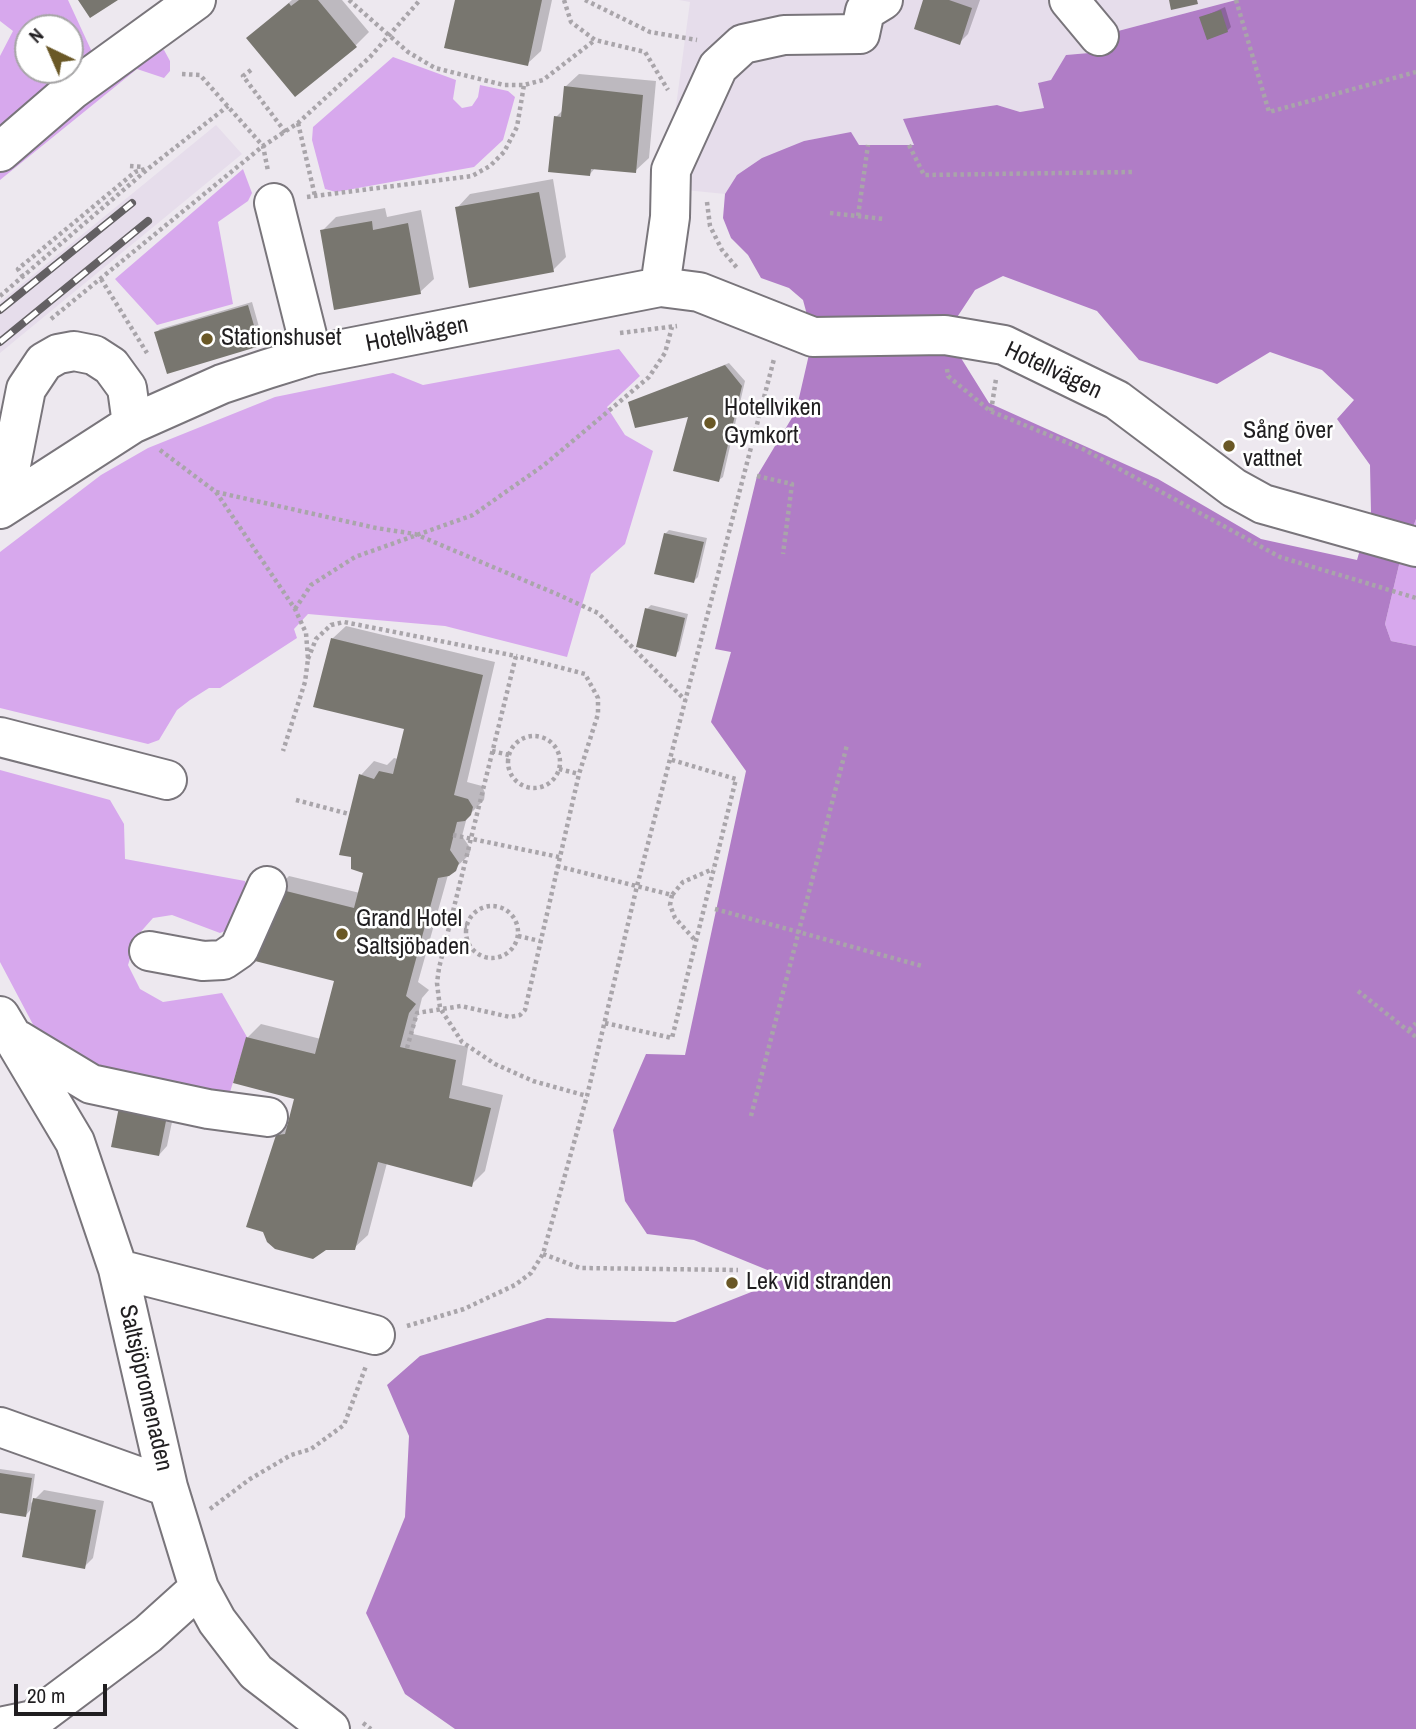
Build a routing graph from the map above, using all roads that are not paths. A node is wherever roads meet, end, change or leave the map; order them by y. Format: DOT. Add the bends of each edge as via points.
graph roads {
  1 [pos="196,0"];
  2 [pos="883,0"];
  3 [pos="1069,0"];
  4 [pos="1099,36"];
  5 [pos="0,152"];
  6 [pos="274,203"];
  7 [pos="660,287"];
  8 [pos="312,355"];
  9 [pos="143,434"];
  10 [pos="0,492"];
  11 [pos="0,509"];
  12 [pos="1416,547"];
  13 [pos="0,737"];
  14 [pos="167,780"];
  15 [pos="267,886"];
  16 [pos="149,951"];
  17 [pos="5,1026"];
  18 [pos="268,1117"];
  19 [pos="118,1269"];
  20 [pos="375,1335"];
  21 [pos="0,1427"];
  22 [pos="169,1487"];
  23 [pos="199,1588"];
  24 [pos="0,1727"];
  25 [pos="330,1729"];
  1 -- 5 [label="street" via="72,90"];
  2 -- 7 [label="street" via="865,11 860,34 783,35 743,44 718,67 671,170"];
  3 -- 4 [label="street"];
  6 -- 8 [label="street"];
  7 -- 8 [label="street, Hotellvägen"];
  7 -- 12 [label="street, Hotellvägen" via="699,292 813,337 946,348 1003,345 1116,400 1234,488 1263,504"];
  8 -- 9 [label="street, Hotellvägen" via="222,384"];
  9 -- 10 [label="street" via="127,388 111,366 94,355 58,354 44,362 26,389 11,465"];
  9 -- 11 [label="street, Hotellvägen"];
  13 -- 14 [label="street"];
  15 -- 16 [label="street" via="239,949 223,960"];
  17 -- 18 [label="street" via="91,1084"];
  17 -- 19 [label="street, Saltsjöpromenaden" via="75,1142"];
  19 -- 20 [label="street"];
  19 -- 22 [label="street, Saltsjöpromenaden"];
  21 -- 22 [label="street"];
  22 -- 23 [label="street, Saltsjöpromenaden"];
  23 -- 24 [label="street" via="148,1634 33,1720"];
  23 -- 25 [label="street, Saltsjöpromenaden" via="217,1621 256,1672"];
}
